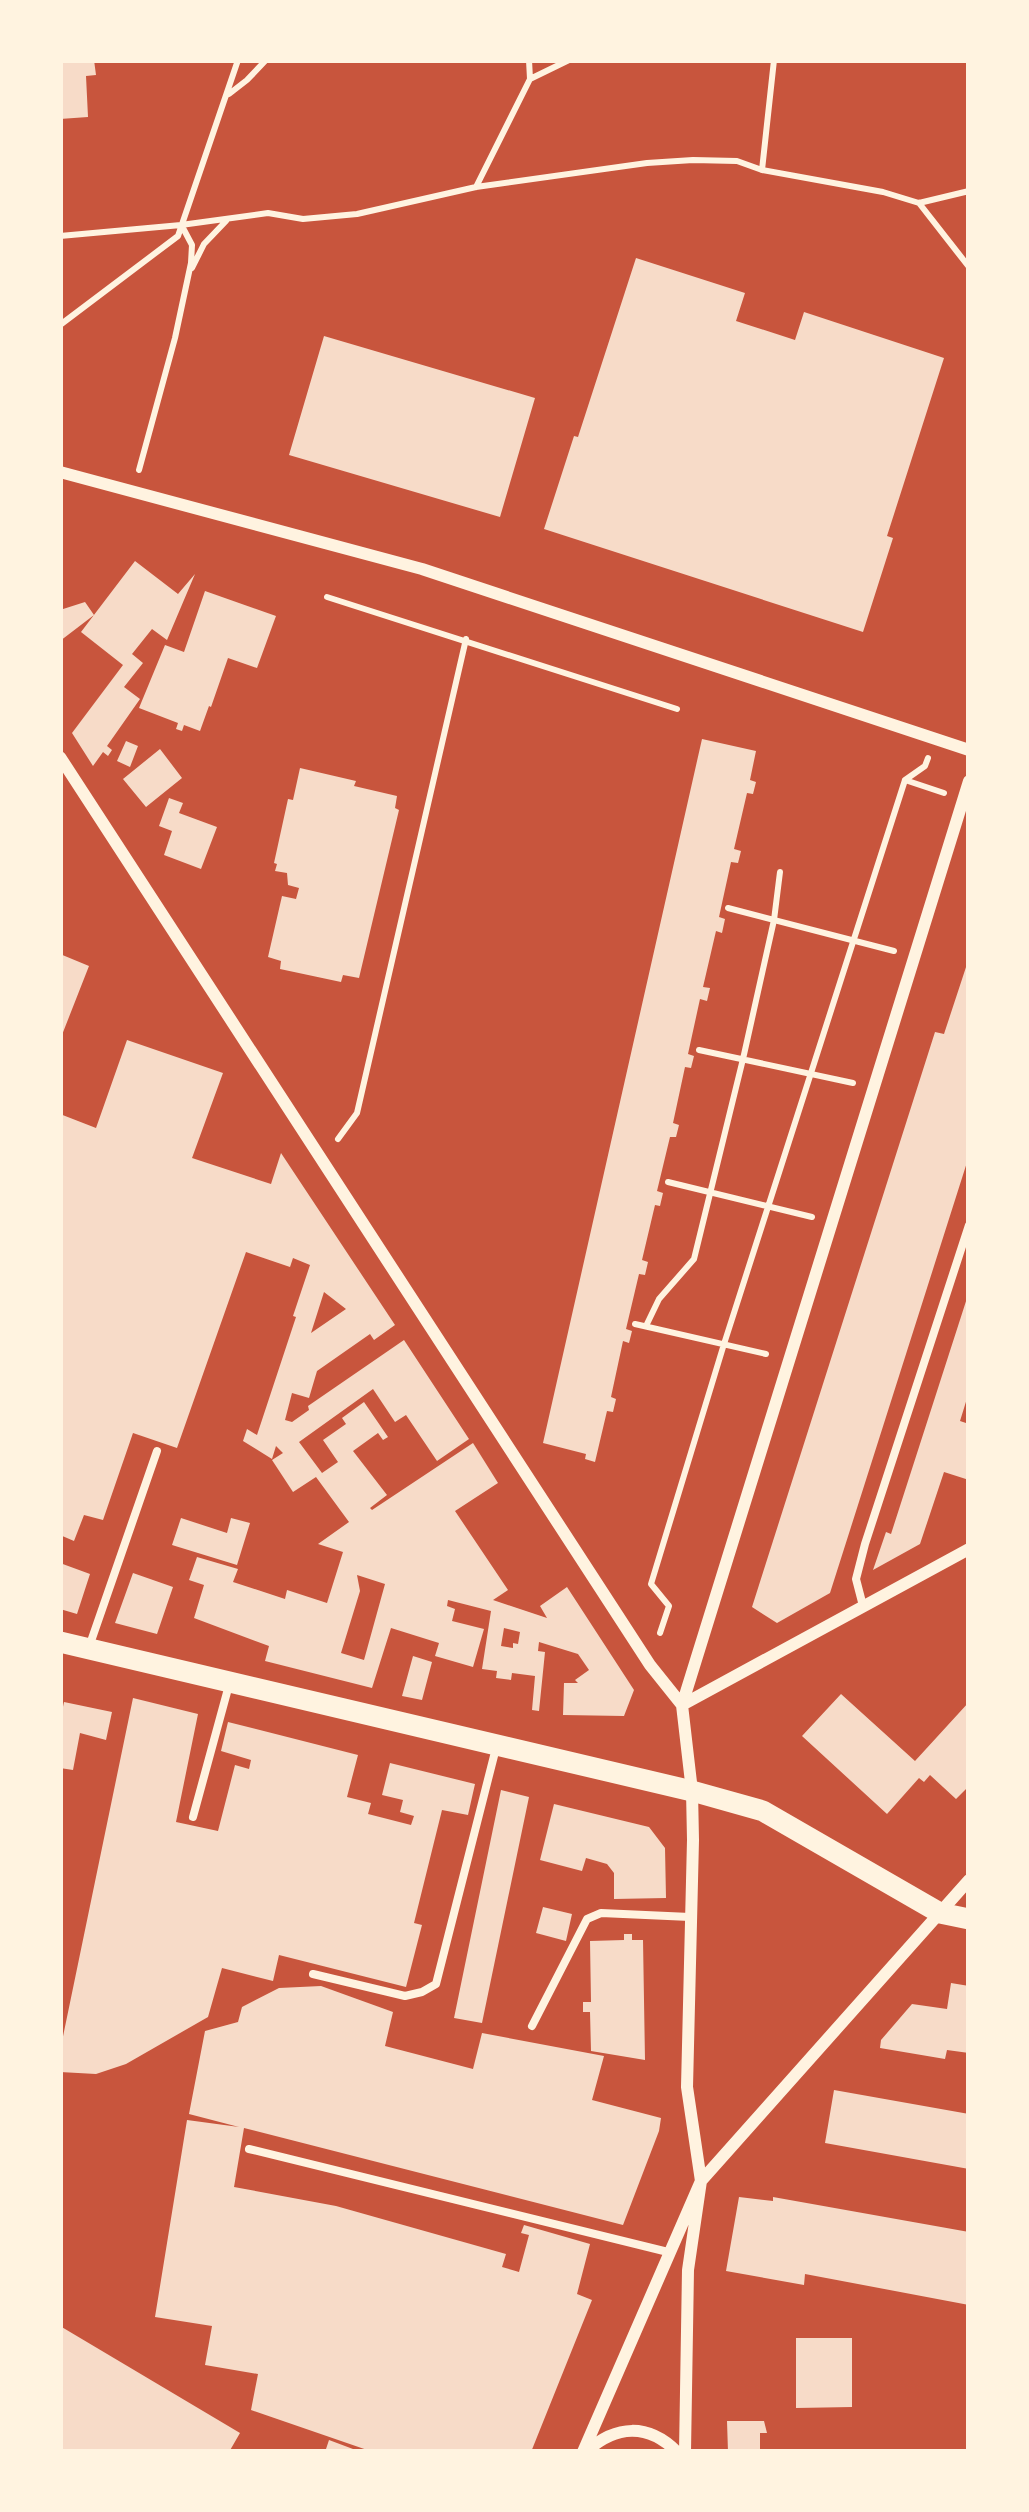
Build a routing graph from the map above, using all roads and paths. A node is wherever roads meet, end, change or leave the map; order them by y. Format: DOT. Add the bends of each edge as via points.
graph roads {
  1 [pos="238,60"];
  2 [pos="266,60"];
  3 [pos="530,60"];
  4 [pos="569,60"];
  5 [pos="775,60"];
  6 [pos="530,80"];
  7 [pos="226,96"];
  8 [pos="762,170"];
  9 [pos="476,187"];
  10 [pos="969,191"];
  11 [pos="919,202"];
  12 [pos="229,218"];
  13 [pos="181,225"];
  14 [pos="60,236"];
  15 [pos="969,267"];
  16 [pos="190,272"];
  17 [pos="60,325"];
  18 [pos="60,472"];
  19 [pos="134,491"];
  20 [pos="327,597"];
  21 [pos="466,639"];
  22 [pos="677,709"];
  23 [pos="969,750"];
  24 [pos="60,757"];
  25 [pos="969,782"];
  26 [pos="963,799"];
  27 [pos="780,872"];
  28 [pos="728,908"];
  29 [pos="774,920"];
  30 [pos="853,940"];
  31 [pos="914,956"];
  32 [pos="699,1050"];
  33 [pos="743,1060"];
  34 [pos="810,1074"];
  35 [pos="874,1088"];
  36 [pos="316,1150"];
  37 [pos="668,1182"];
  38 [pos="710,1192"];
  39 [pos="767,1206"];
  40 [pos="833,1222"];
  41 [pos="969,1226"];
  42 [pos="635,1324"];
  43 [pos="646,1326"];
  44 [pos="724,1344"];
  45 [pos="790,1360"];
  46 [pos="158,1451"];
  47 [pos="969,1549"];
  48 [pos="863,1608"];
  49 [pos="60,1642"];
  50 [pos="88,1648"];
  51 [pos="650,1665"];
  52 [pos="229,1683"];
  53 [pos="682,1706"];
  54 [pos="496,1746"];
  55 [pos="692,1791"];
  56 [pos="193,1817"];
  57 [pos="969,1880"];
  58 [pos="940,1913"];
  59 [pos="692,1917"];
  60 [pos="969,1918"];
  61 [pos="313,1974"];
  62 [pos="532,2026"];
  63 [pos="249,2149"];
  64 [pos="701,2180"];
  65 [pos="670,2253"];
  66 [pos="585,2452"];
  67 [pos="681,2452"];
  1 -- 7 [label="path"];
  2 -- 7 [label="path"];
  3 -- 6 [label="path"];
  4 -- 6 [label="path"];
  5 -- 8 [label="path"];
  6 -- 9 [label="path"];
  7 -- 13 [label="path"];
  8 -- 9 [label="path" via="693,160"];
  8 -- 11 [label="path"];
  9 -- 12 [label="path" via="357,214"];
  10 -- 11 [label="path"];
  11 -- 15 [label="path"];
  12 -- 13 [label="path"];
  12 -- 16 [label="path"];
  13 -- 14 [label="path"];
  13 -- 16 [label="path" via="192,245"];
  13 -- 17 [label="path" via="178,236"];
  16 -- 19 [label="path"];
  18 -- 19 [label="street"];
  19 -- 23 [label="street" via="422,568"];
  20 -- 21 [label="path"];
  21 -- 22 [label="path"];
  21 -- 36 [label="path" via="356,1113 342,1137"];
  24 -- 36 [label="street"];
  25 -- 26 [label="street"];
  26 -- 30 [label="path" via="905,780"];
  26 -- 31 [label="street"];
  27 -- 29 [label="path"];
  28 -- 29 [label="path"];
  29 -- 30 [label="path"];
  29 -- 33 [label="path"];
  30 -- 31 [label="path"];
  30 -- 34 [label="path"];
  31 -- 35 [label="street"];
  32 -- 33 [label="path"];
  33 -- 34 [label="path"];
  33 -- 38 [label="path"];
  34 -- 35 [label="path"];
  34 -- 39 [label="path"];
  35 -- 40 [label="street"];
  36 -- 51 [label="street"];
  37 -- 38 [label="path"];
  38 -- 39 [label="path"];
  38 -- 43 [label="path" via="694,1259"];
  39 -- 40 [label="path"];
  39 -- 44 [label="path"];
  40 -- 45 [label="street"];
  41 -- 48 [label="lane" via="865,1544 856,1579"];
  42 -- 43 [label="path"];
  43 -- 44 [label="path"];
  44 -- 45 [label="path"];
  44 -- 51 [label="path" via="651,1584 669,1606"];
  45 -- 53 [label="street"];
  46 -- 50 [label="lane"];
  47 -- 48 [label="street"];
  48 -- 53 [label="street"];
  49 -- 50 [label="main road"];
  50 -- 52 [label="main road"];
  51 -- 53 [label="street"];
  52 -- 54 [label="main road"];
  52 -- 56 [label="lane"];
  53 -- 55 [label="street"];
  54 -- 55 [label="main road"];
  54 -- 61 [label="lane" via="436,1984 405,1996"];
  55 -- 58 [label="main road" via="763,1811"];
  55 -- 59 [label="street"];
  57 -- 58 [label="street"];
  58 -- 60 [label="main road"];
  58 -- 64 [label="street"];
  59 -- 62 [label="lane" via="587,1918"];
  59 -- 64 [label="street" via="687,2087"];
  63 -- 65 [label="lane"];
  64 -- 65 [label="street"];
  64 -- 67 [label="street" via="688,2270"];
  65 -- 66 [label="street"];
  66 -- 67 [label="street" via="620,2431 640,2431"];
}
